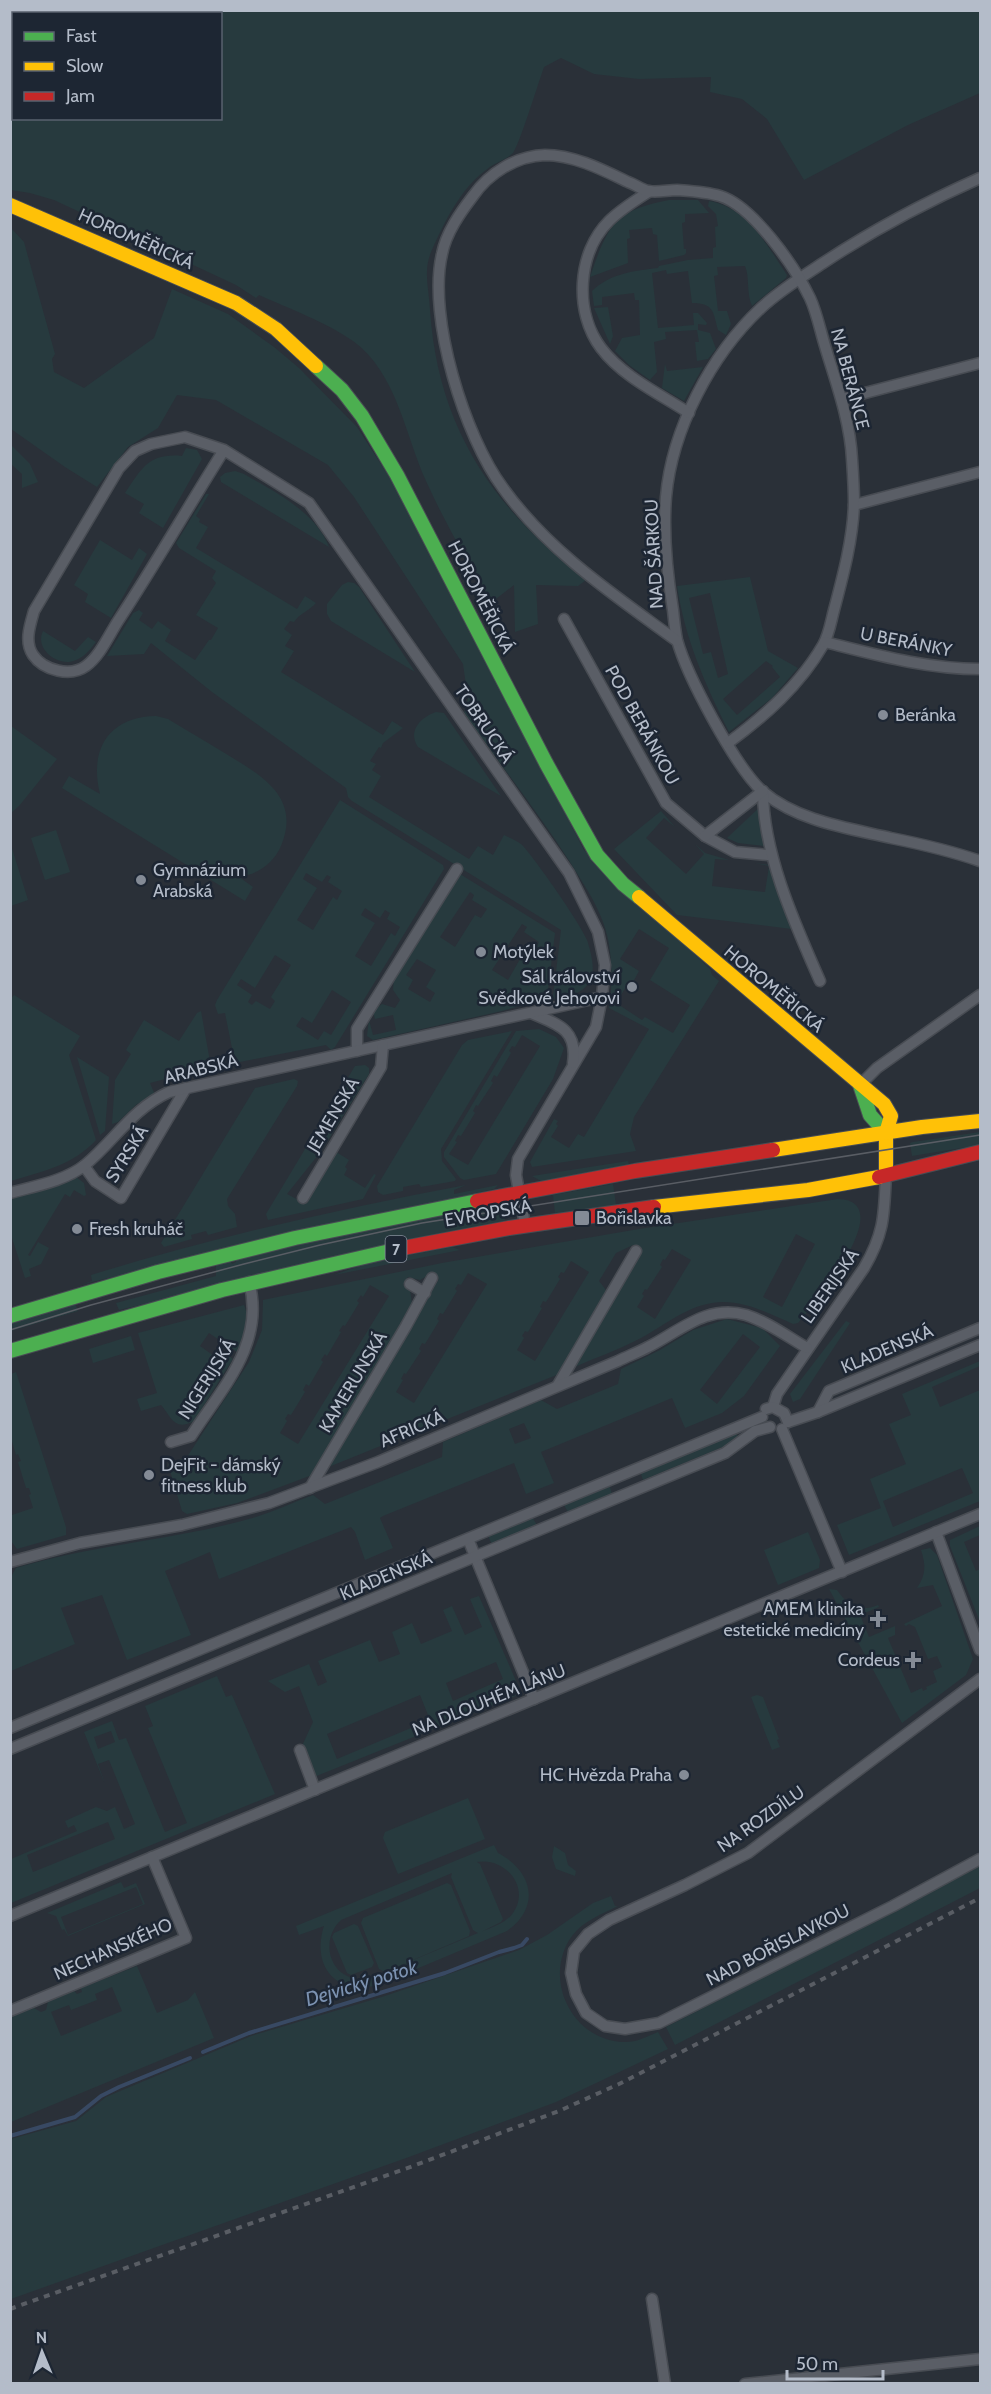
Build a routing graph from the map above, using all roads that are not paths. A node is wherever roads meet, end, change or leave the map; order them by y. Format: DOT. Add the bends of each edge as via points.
graph roads {
  1 [pos="981,178"];
  2 [pos="650,191"];
  3 [pos="10,206"];
  4 [pos="799,278"];
  5 [pos="981,363"];
  6 [pos="842,399"];
  7 [pos="689,413"];
  8 [pos="224,450"];
  9 [pos="981,472"];
  10 [pos="854,505"];
  11 [pos="564,619"];
  12 [pos="677,641"];
  13 [pos="825,642"];
  14 [pos="981,669"];
  15 [pos="728,743"];
  16 [pos="763,791"];
  17 [pos="705,836"];
  18 [pos="768,855"];
  19 [pos="981,861"];
  20 [pos="457,869"];
  21 [pos="820,981"];
  22 [pos="981,995"];
  23 [pos="602,998"];
  24 [pos="531,1013"];
  25 [pos="383,1045"];
  26 [pos="357,1051"];
  27 [pos="573,1069"];
  28 [pos="860,1085"];
  29 [pos="186,1088"];
  30 [pos="981,1121"];
  31 [pos="886,1133"];
  32 [pos="981,1152"];
  33 [pos="84,1166"];
  34 [pos="885,1174"];
  35 [pos="10,1193"];
  36 [pos="519,1193"];
  37 [pos="303,1198"];
  38 [pos="525,1225"];
  39 [pos="636,1251"];
  40 [pos="432,1278"];
  41 [pos="249,1282"];
  42 [pos="410,1284"];
  43 [pos="425,1293"];
  44 [pos="10,1316"];
  45 [pos="981,1328"];
  46 [pos="981,1345"];
  47 [pos="807,1348"];
  48 [pos="10,1351"];
  49 [pos="558,1385"];
  50 [pos="773,1407"];
  51 [pos="818,1412"];
  52 [pos="762,1417"];
  53 [pos="785,1426"];
  54 [pos="770,1427"];
  55 [pos="171,1442"];
  56 [pos="310,1488"];
  57 [pos="981,1514"];
  58 [pos="936,1532"];
  59 [pos="468,1539"];
  60 [pos="476,1556"];
  61 [pos="10,1562"];
  62 [pos="842,1572"];
  63 [pos="981,1650"];
  64 [pos="981,1679"];
  65 [pos="534,1699"];
  66 [pos="10,1728"];
  67 [pos="10,1749"];
  68 [pos="300,1750"];
  69 [pos="315,1790"];
  70 [pos="152,1857"];
  71 [pos="981,1859"];
  72 [pos="10,1916"];
  73 [pos="10,2011"];
  74 [pos="586,2013"];
  75 [pos="652,2299"];
  76 [pos="981,2359"];
  77 [pos="664,2384"];
  78 [pos="745,2384"];
  1 -- 4 [label="street, NAD ŠÁRKOU" via="862,237"];
  2 -- 4 [label="street, NA BERÁNCE" via="702,193 738,204 763,228"];
  2 -- 7 [label="street" via="607,222 586,261 582,285 588,324 601,347 623,370"];
  2 -- 12 [label="street" via="567,157 520,159 485,180 459,215 442,251 440,316 454,383 483,454 500,484 526,519 557,549"];
  3 -- 28 [label="main road, HOROMĚŘICKÁ" via="236,303 276,329 342,390 397,475 597,855 623,884"];
  4 -- 6 [label="street, NA BERÁNCE" via="811,301"];
  4 -- 7 [label="street, NAD ŠÁRKOU" via="761,308 733,339"];
  5 -- 6 [label="street"];
  6 -- 10 [label="street, NA BERÁNCE" via="851,448"];
  7 -- 12 [label="street, NAD ŠÁRKOU" via="677,445 666,497 669,586"];
  8 -- 8 [label="street, TOBRUCKÁ" via="185,437 167,439 135,452 119,468 34,611 28,628 33,656 53,670 67,672 87,666 135,596"];
  8 -- 23 [label="street, TOBRUCKÁ" via="309,503 569,873 598,932 605,965"];
  9 -- 10 [label="street"];
  10 -- 13 [label="street, NA BERÁNCE" via="845,571"];
  11 -- 17 [label="street, POD BERÁNKOU" via="666,803"];
  12 -- 15 [label="street, NAD ŠÁRKOU" via="695,686"];
  13 -- 14 [label="street, U BERÁNKY" via="899,661 950,669"];
  13 -- 15 [label="street, NA BERÁNCE" via="790,690"];
  15 -- 16 [label="street, NAD ŠÁRKOU"];
  16 -- 17 [label="street"];
  16 -- 19 [label="street, NAD ŠÁRKOU" via="795,811 822,821"];
  16 -- 21 [label="street" via="772,855"];
  17 -- 18 [label="street, POD BERÁNKOU" via="735,852"];
  20 -- 26 [label="street" via="357,1029"];
  22 -- 28 [label="street" via="877,1068"];
  23 -- 24 [label="street, ARABSKÁ"];
  23 -- 27 [label="street, TOBRUCKÁ" via="596,1027"];
  24 -- 25 [label="street, ARABSKÁ"];
  24 -- 27 [label="street" via="563,1027 570,1035 575,1052"];
  25 -- 26 [label="street, ARABSKÁ"];
  25 -- 37 [label="street, JEMENSKÁ" via="381,1067"];
  26 -- 29 [label="street, ARABSKÁ"];
  27 -- 36 [label="street" via="518,1159"];
  28 -- 31 [label="main road, HOROMĚŘICKÁ" via="890,1110"];
  29 -- 33 [label="street, ARABSKÁ" via="143,1106"];
  29 -- 33 [label="street, SYRSKÁ" via="122,1198 95,1181"];
  30 -- 31 [label="main road, EVROPSKÁ / 7"];
  31 -- 34 [label="main road"];
  31 -- 36 [label="main road, EVROPSKÁ / 7"];
  32 -- 34 [label="main road, EVROPSKÁ / 7"];
  33 -- 35 [label="street, ARABSKÁ" via="68,1176"];
  34 -- 38 [label="main road, EVROPSKÁ / 7" via="843,1185"];
  34 -- 47 [label="street, LIBERIJSKÁ" via="883,1225 877,1246"];
  36 -- 38 [label="street"];
  36 -- 44 [label="main road, EVROPSKÁ / 7" via="240,1251"];
  38 -- 41 [label="main road, EVROPSKÁ / 7"];
  39 -- 49 [label="street"];
  40 -- 43 [label="street, KAMERUNSKÁ"];
  41 -- 48 [label="main road, EVROPSKÁ / 7"];
  41 -- 55 [label="street, NIGERIJSKÁ" via="254,1306 244,1355 191,1436"];
  42 -- 43 [label="street"];
  43 -- 56 [label="street, KAMERUNSKÁ"];
  45 -- 51 [label="street, KLADENSKÁ" via="829,1391"];
  46 -- 51 [label="street, KLADENSKÁ"];
  47 -- 49 [label="street, AFRICKÁ" via="744,1315 707,1315 648,1348"];
  47 -- 50 [label="street, LIBERIJSKÁ" via="777,1394"];
  49 -- 56 [label="street, AFRICKÁ"];
  50 -- 52 [label="street" via="765,1409"];
  50 -- 53 [label="street" via="784,1413"];
  51 -- 53 [label="street, KLADENSKÁ"];
  52 -- 54 [label="street"];
  52 -- 59 [label="street, KLADENSKÁ"];
  53 -- 54 [label="street"];
  53 -- 62 [label="street"];
  54 -- 60 [label="street, KLADENSKÁ" via="755,1431 725,1453"];
  56 -- 61 [label="street, AFRICKÁ" via="182,1526 80,1543"];
  57 -- 58 [label="street, NA DLOUHÉM LÁNU"];
  58 -- 62 [label="street, NA DLOUHÉM LÁNU"];
  58 -- 63 [label="street"];
  59 -- 60 [label="street"];
  59 -- 66 [label="street, KLADENSKÁ"];
  60 -- 65 [label="street"];
  60 -- 67 [label="street, KLADENSKÁ"];
  62 -- 65 [label="street, NA DLOUHÉM LÁNU"];
  64 -- 74 [label="street, NA ROZDÍLU" via="748,1853 609,1920 588,1934 574,1951 571,1973"];
  65 -- 69 [label="street, NA DLOUHÉM LÁNU"];
  68 -- 69 [label="street"];
  69 -- 70 [label="street, NA DLOUHÉM LÁNU"];
  70 -- 72 [label="street, NA DLOUHÉM LÁNU"];
  70 -- 73 [label="street, NECHANSKÉHO" via="186,1938"];
  71 -- 74 [label="street, NAD BOŘISLAVKOU" via="659,2023 625,2029 605,2026"];
  75 -- 77 [label="street"];
  76 -- 78 [label="street"];
}
